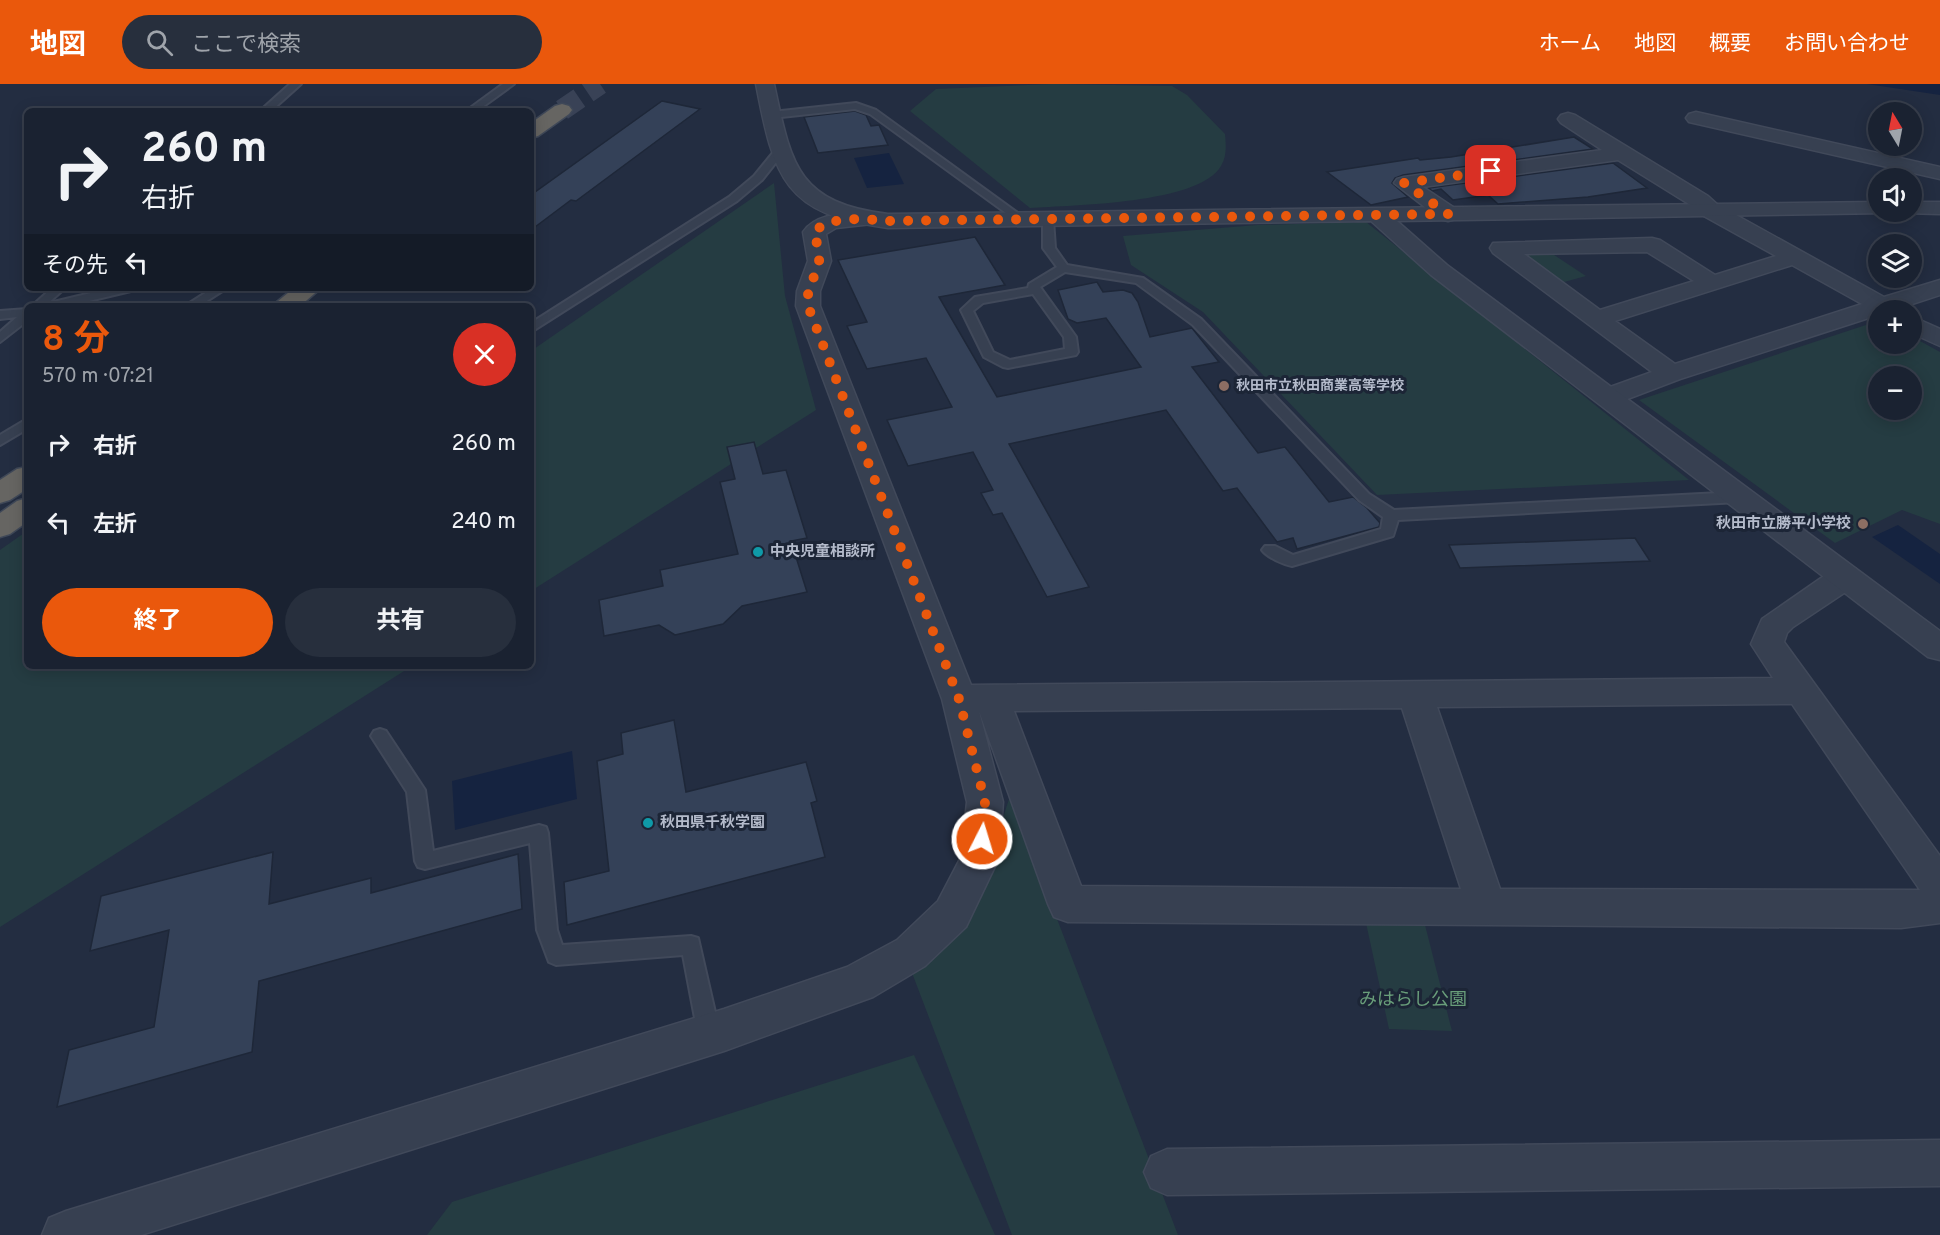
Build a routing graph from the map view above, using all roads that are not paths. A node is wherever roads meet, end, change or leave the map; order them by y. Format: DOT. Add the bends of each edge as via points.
graph roads {
  1 [pos="296,84"];
  2 [pos="509,84"];
  3 [pos="765,84"];
  4 [pos="268,108"];
  5 [pos="475,108"];
  6 [pos="562,110"];
  7 [pos="772,115"];
  8 [pos="1696,118"];
  9 [pos="1568,120"];
  10 [pos="534,130"];
  11 [pos="780,151"];
  12 [pos="1621,153"];
  13 [pos="1940,174"];
  14 [pos="1940,207"];
  15 [pos="1868,208"];
  16 [pos="1922,208"];
  17 [pos="1710,210"];
  18 [pos="1376,214"];
  19 [pos="1448,214"];
  20 [pos="864,219"];
  21 [pos="1021,219"];
  22 [pos="1048,219"];
  23 [pos="1796,257"];
  24 [pos="1063,268"];
  25 [pos="1711,282"];
  26 [pos="1940,287"];
  27 [pos="1036,290"];
  28 [pos="56,291"];
  29 [pos="115,291"];
  30 [pos="216,291"];
  31 [pos="305,291"];
  32 [pos="1870,300"];
  33 [pos="1905,300"];
  34 [pos="42,303"];
  35 [pos="65,303"];
  36 [pos="196,303"];
  37 [pos="288,303"];
  38 [pos="1868,313"];
  39 [pos="24,314"];
  40 [pos="0,315"];
  41 [pos="24,317"];
  42 [pos="1597,320"];
  43 [pos="534,326"];
  44 [pos="1922,329"];
  45 [pos="0,338"];
  46 [pos="1940,339"];
  47 [pos="1671,374"];
  48 [pos="1608,398"];
  49 [pos="24,425"];
  50 [pos="0,441"];
  51 [pos="24,478"];
  52 [pos="0,493"];
  53 [pos="1739,497"];
  54 [pos="24,510"];
  55 [pos="1391,515"];
  56 [pos="0,528"];
  57 [pos="1270,550"];
  58 [pos="1845,577"];
  59 [pos="1940,648"];
  60 [pos="1801,691"];
  61 [pos="1414,694"];
  62 [pos="976,698"];
  63 [pos="380,736"];
  64 [pos="1940,887"];
  65 [pos="1940,903"];
  66 [pos="1487,908"];
  67 [pos="709,1034"];
  68 [pos="1940,1163"];
  69 [pos="1167,1172"];
  70 [pos="112,1227"];
  71 [pos="66,1235"];
  1 -- 4 [label="lane"];
  2 -- 5 [label="lane"];
  3 -- 7 [label="street"];
  6 -- 10 [label="highway"];
  7 -- 11 [label="street"];
  7 -- 21 [label="lane" via="856,105 873,112"];
  8 -- 13 [label="street"];
  9 -- 12 [label="street"];
  11 -- 20 [label="street" via="805,192"];
  11 -- 43 [label="lane" via="758,178 733,199"];
  12 -- 17 [label="street"];
  12 -- 19 [label="street" via="1404,183"];
  14 -- 16 [label="street"];
  15 -- 17 [label="street"];
  17 -- 19 [label="street"];
  17 -- 23 [label="street"];
  18 -- 19 [label="street"];
  18 -- 22 [label="street"];
  18 -- 48 [label="street" via="1439,270"];
  20 -- 21 [label="street"];
  20 -- 62 [label="street" via="821,226 814,232 819,260 807,290 808,306"];
  21 -- 22 [label="street"];
  22 -- 24 [label="lane" via="1049,248"];
  23 -- 25 [label="street"];
  23 -- 32 [label="street"];
  24 -- 27 [label="lane" via="1033,286"];
  24 -- 55 [label="lane" via="1138,280 1197,322 1364,497"];
  25 -- 42 [label="street"];
  25 -- 42 [label="street" via="1652,245 1501,248"];
  26 -- 33 [label="street"];
  27 -- 27 [label="lane" via="1070,337 1072,352 1008,364 988,354 967,310 979,300"];
  28 -- 34 [label="lane"];
  29 -- 35 [label="lane"];
  30 -- 36 [label="lane"];
  31 -- 37 [label="highway"];
  38 -- 47 [label="street"];
  39 -- 40 [label="lane"];
  41 -- 45 [label="lane"];
  42 -- 47 [label="street"];
  44 -- 46 [label="street"];
  47 -- 48 [label="street"];
  48 -- 53 [label="street"];
  49 -- 50 [label="lane"];
  51 -- 52 [label="highway"];
  53 -- 55 [label="lane"];
  53 -- 58 [label="street"];
  54 -- 56 [label="highway"];
  55 -- 57 [label="lane" via="1388,532 1292,561"];
  58 -- 59 [label="street"];
  58 -- 60 [label="street" via="1773,627 1767,644"];
  60 -- 61 [label="street"];
  60 -- 64 [label="street"];
  61 -- 62 [label="street"];
  61 -- 66 [label="street"];
  62 -- 66 [label="street" via="1068,904"];
  62 -- 67 [label="street" via="985,802 980,858 952,914 911,953 858,983"];
  63 -- 67 [label="lane" via="416,790 425,861 539,833 547,930 556,955 691,945"];
  65 -- 66 [label="street" via="1936,907 1901,909"];
  67 -- 70 [label="street"];
  68 -- 69 [label="street"];
  70 -- 71 [label="street"];
}
